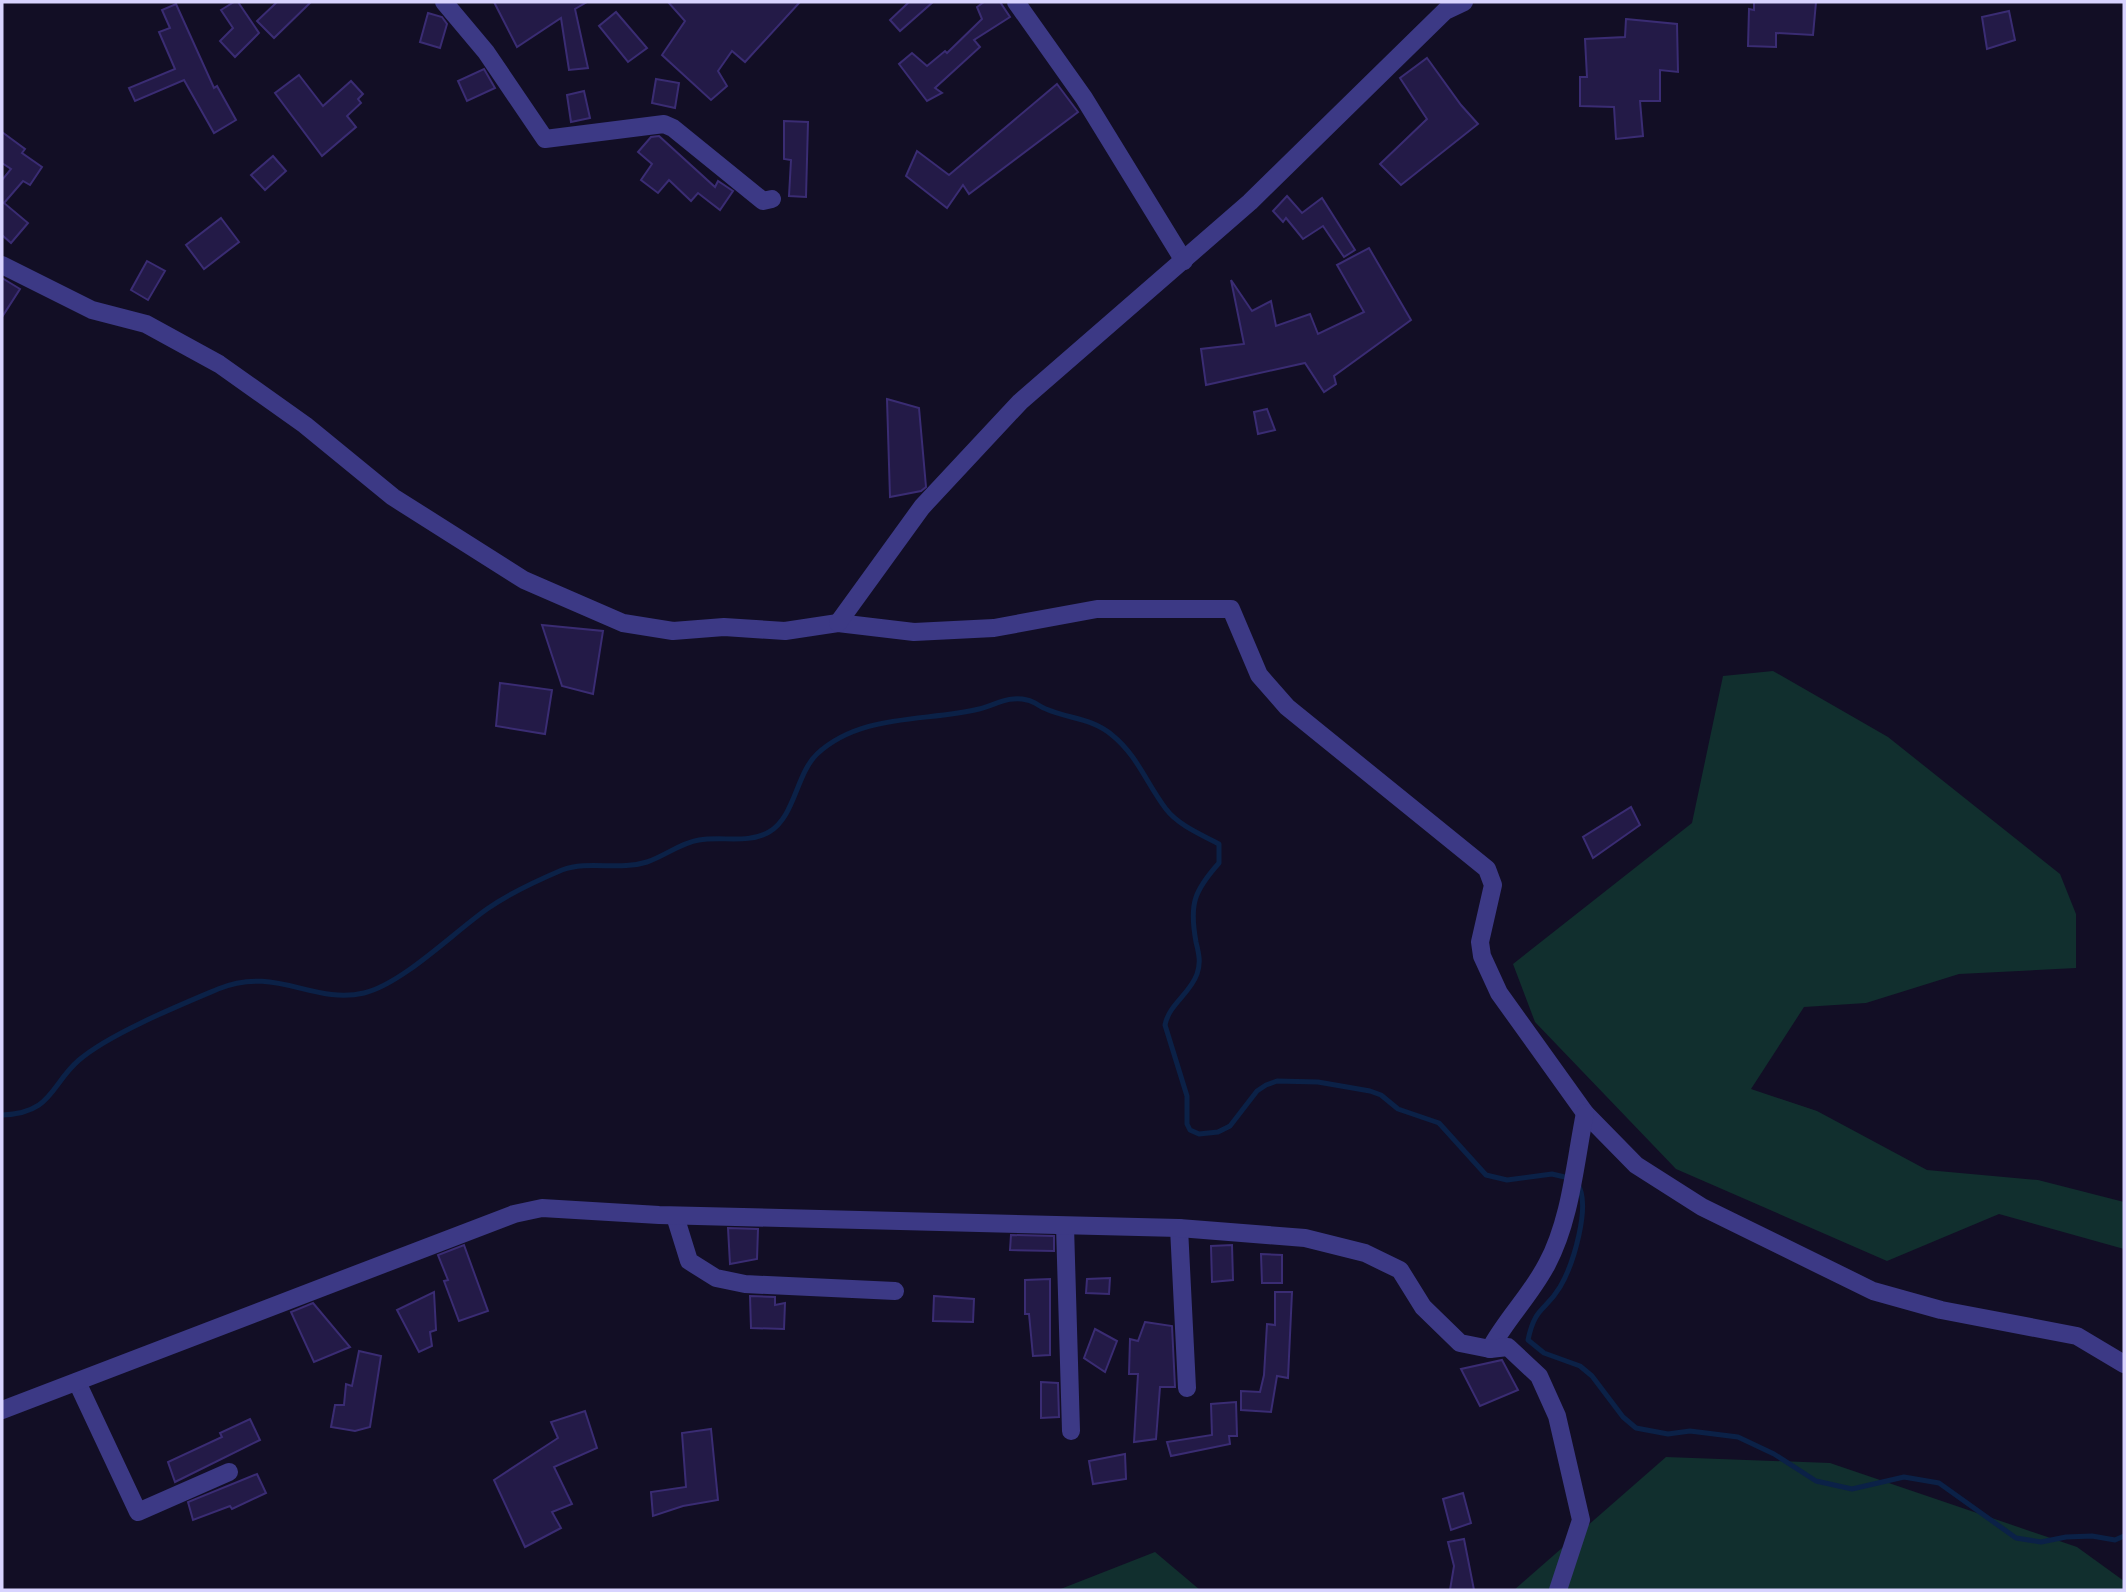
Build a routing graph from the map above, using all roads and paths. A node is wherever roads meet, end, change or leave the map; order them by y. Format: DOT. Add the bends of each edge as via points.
graph roads {
  1 [pos="444,2"];
  2 [pos="1016,2"];
  3 [pos="1464,2"];
  4 [pos="772,199"];
  5 [pos="1184,261"];
  6 [pos="2,265"];
  7 [pos="838,623"];
  8 [pos="1585,1113"];
  9 [pos="675,1216"];
  10 [pos="1065,1226"];
  11 [pos="1179,1228"];
  12 [pos="895,1291"];
  13 [pos="1490,1349"];
  14 [pos="2124,1364"];
  15 [pos="77,1382"];
  16 [pos="1187,1388"];
  17 [pos="2,1410"];
  18 [pos="1071,1431"];
  19 [pos="229,1472"];
  20 [pos="1558,1590"];
  1 -- 4 [label="street" via="486,52 545,139 664,124 763,201"];
  2 -- 5 [label="street" via="1084,98"];
  3 -- 5 [label="street" via="1445,11 1318,138"];
  5 -- 7 [label="street" via="1035,388 972,451 922,508"];
  6 -- 7 [label="street" via="92,310 146,324 219,364 305,425 393,497 524,580 623,623 673,631 724,627 785,631"];
  7 -- 8 [label="street" via="914,632 994,628 1097,609 1231,609 1259,675 1287,707 1487,869 1493,885 1480,942 1485,963 1499,993"];
  8 -- 13 [label="street" via="1561,1231 1548,1263"];
  8 -- 14 [label="street" via="1615,1147 1666,1186 1832,1273 1912,1303 2077,1336"];
  9 -- 10 [label="street"];
  9 -- 12 [label="street" via="689,1261 716,1278"];
  9 -- 15 [label="street" via="542,1208 514,1214"];
  10 -- 11 [label="street"];
  10 -- 18 [label="street"];
  11 -- 13 [label="street" via="1305,1238 1365,1253 1400,1270 1423,1307 1460,1343"];
  11 -- 16 [label="street"];
  13 -- 20 [label="street" via="1508,1347 1539,1376 1558,1416 1581,1520"];
  15 -- 17 [label="street"];
  15 -- 19 [label="street" via="138,1512"];
}
